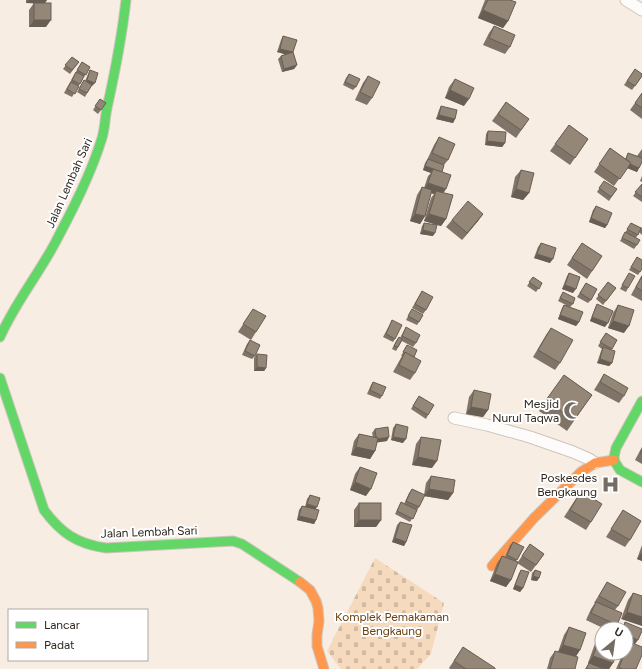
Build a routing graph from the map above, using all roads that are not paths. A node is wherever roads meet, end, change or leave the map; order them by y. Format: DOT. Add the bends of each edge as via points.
graph roads {
  1 [pos="126,0"];
  2 [pos="626,0"];
  3 [pos="642,10"];
  4 [pos="0,337"];
  5 [pos="0,378"];
  6 [pos="642,401"];
  7 [pos="454,418"];
  8 [pos="614,460"];
  9 [pos="595,463"];
  10 [pos="642,482"];
  11 [pos="492,566"];
  12 [pos="324,669"];
  1 -- 4 [label="street, Jalan Lembah Sari" via="120,50 102,136 92,164 53,247 12,310"];
  2 -- 3 [label="street"];
  5 -- 12 [label="street, Jalan Lembah Sari" via="44,510 57,527 75,540 106,548 223,541 242,544 310,590 318,608 317,646"];
  6 -- 8 [label="street" via="616,448"];
  7 -- 9 [label="street" via="530,437 573,452"];
  8 -- 9 [label="street"];
  8 -- 10 [label="street" via="620,470"];
  9 -- 11 [label="street" via="570,482"];
}
